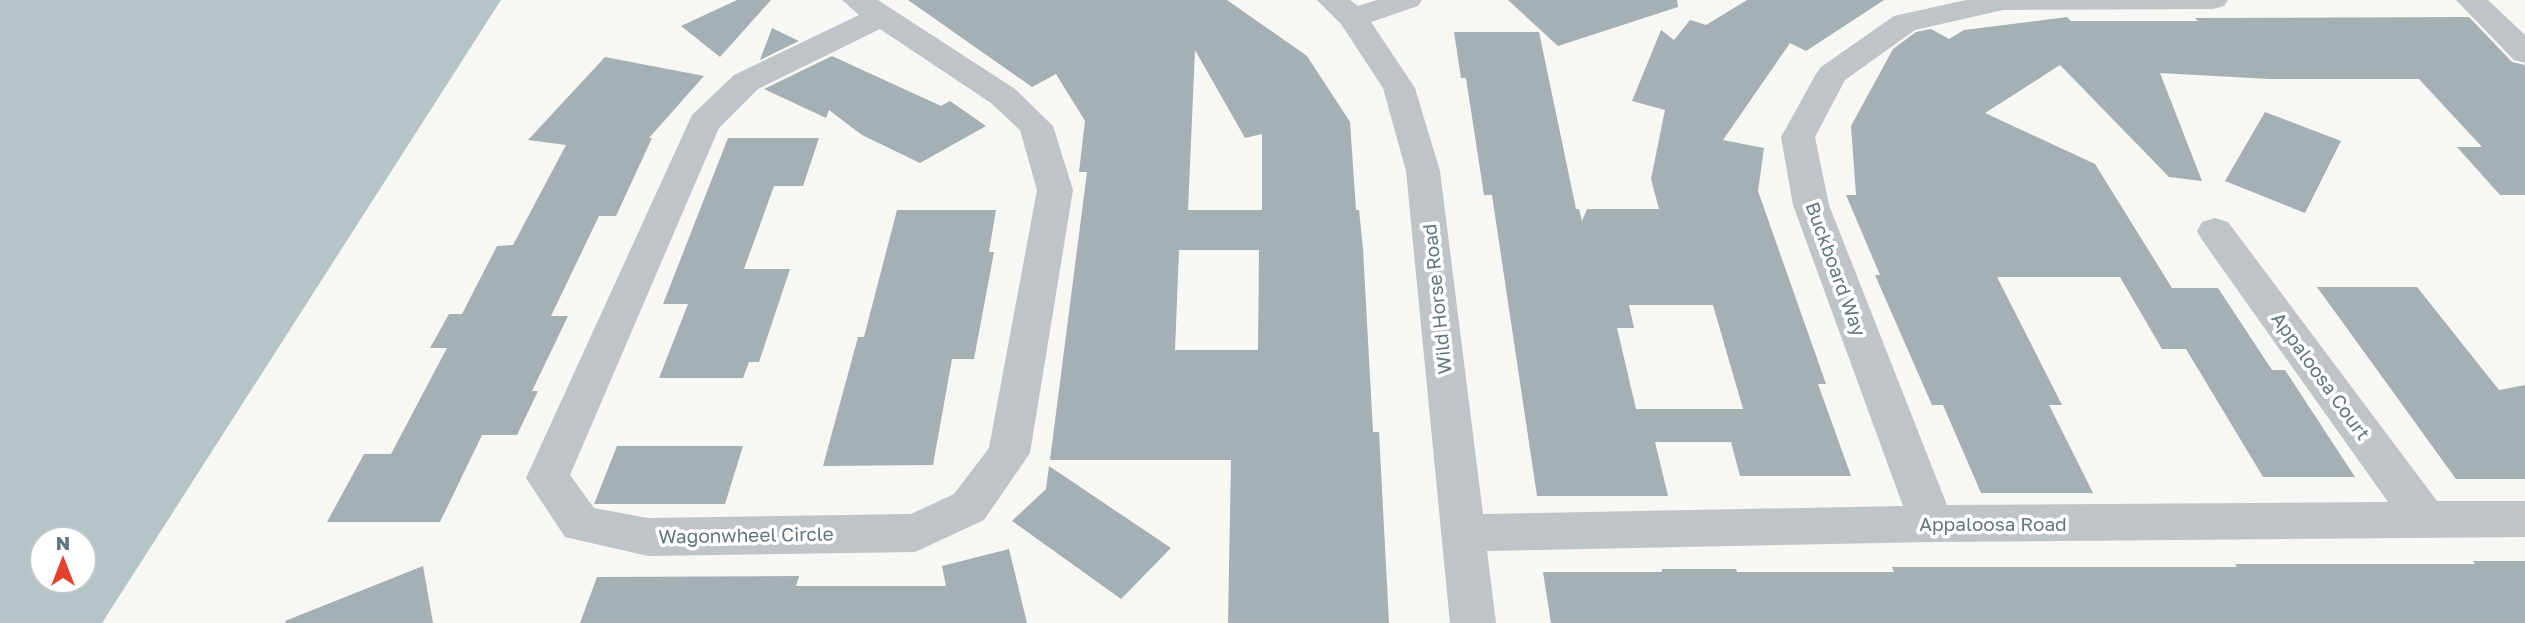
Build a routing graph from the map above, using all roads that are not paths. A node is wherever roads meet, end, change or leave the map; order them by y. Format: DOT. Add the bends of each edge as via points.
graph roads {
  1 [pos="1407,0"];
  2 [pos="2213,0"];
  3 [pos="2471,0"];
  4 [pos="869,8"];
  5 [pos="1343,9"];
  6 [pos="2525,53"];
  7 [pos="2216,231"];
  8 [pos="2525,519"];
  9 [pos="2426,521"];
  10 [pos="1932,524"];
  11 [pos="1462,534"];
  12 [pos="1473,623"];
  1 -- 5 [label="street"];
  2 -- 10 [label="street, Buckboard Way" via="2003,1 1905,23 1832,74 1798,136 1811,205"];
  3 -- 6 [label="street"];
  4 -- 4 [label="street, Wagonwheel Circle" via="1003,96 1036,126 1055,190 1009,453 969,507 915,533 648,537 581,524 547,478 704,123 746,82"];
  5 -- 11 [label="street, Wild Horse Road" via="1399,88 1423,170"];
  7 -- 9 [label="street, Appaloosa Court"];
  8 -- 9 [label="street, Appaloosa Road"];
  9 -- 10 [label="street, Appaloosa Road"];
  10 -- 11 [label="street, Appaloosa Road"];
  11 -- 12 [label="street, Wild Horse Road"];
}
